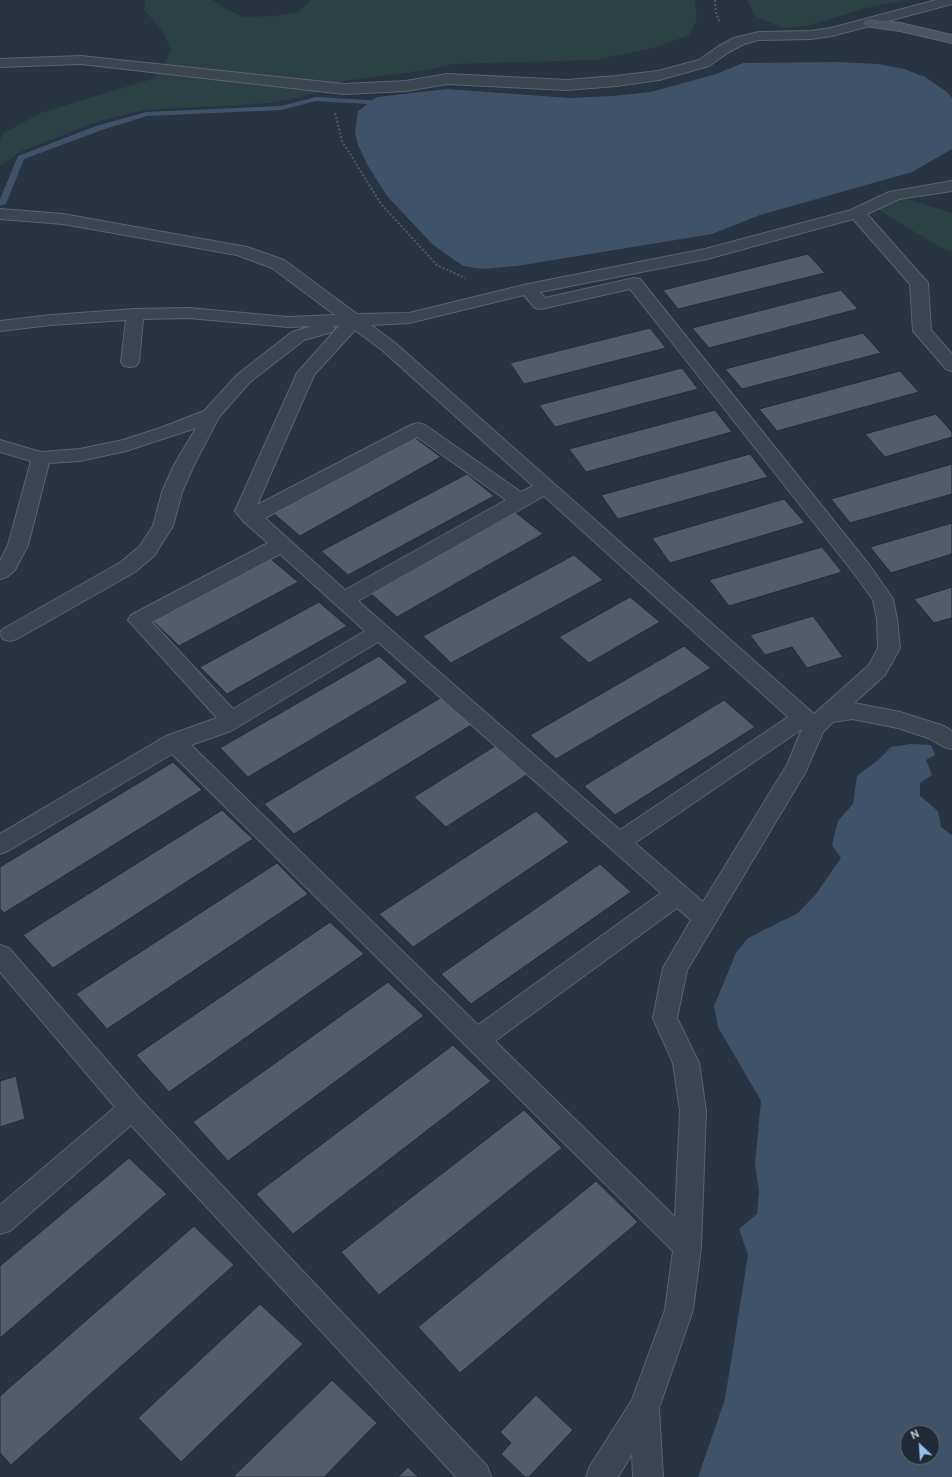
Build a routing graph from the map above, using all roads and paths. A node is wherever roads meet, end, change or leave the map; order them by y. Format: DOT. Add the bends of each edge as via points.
graph roads {
  1 [pos="952,0"];
  2 [pos="870,23"];
  3 [pos="952,39"];
  4 [pos="0,63"];
  5 [pos="344,89"];
  6 [pos="952,186"];
  7 [pos="0,214"];
  8 [pos="857,214"];
  9 [pos="470,280"];
  10 [pos="528,289"];
  11 [pos="135,314"];
  12 [pos="354,320"];
  13 [pos="0,326"];
  14 [pos="130,362"];
  15 [pos="952,365"];
  16 [pos="211,415"];
  17 [pos="0,446"];
  18 [pos="41,458"];
  19 [pos="546,487"];
  20 [pos="520,501"];
  21 [pos="251,516"];
  22 [pos="282,544"];
  23 [pos="0,572"];
  24 [pos="343,600"];
  25 [pos="379,632"];
  26 [pos="10,634"];
  27 [pos="231,720"];
  28 [pos="816,720"];
  29 [pos="952,741"];
  30 [pos="174,742"];
  31 [pos="619,842"];
  32 [pos="0,845"];
  33 [pos="678,894"];
  34 [pos="705,918"];
  35 [pos="0,955"];
  36 [pos="477,1040"];
  37 [pos="132,1108"];
  38 [pos="0,1222"];
  39 [pos="687,1246"];
  40 [pos="644,1408"];
  41 [pos="476,1477"];
  42 [pos="601,1477"];
  43 [pos="648,1477"];
  1 -- 2 [label="street"];
  2 -- 3 [label="street"];
  2 -- 5 [label="street" via="811,35 759,36 739,41 704,63 660,75 616,81 567,84 447,79 406,86"];
  4 -- 5 [label="street" via="81,60"];
  5 -- 9 [label="path" via="334,114 342,141 381,204 437,265"];
  6 -- 8 [label="street" via="895,195"];
  7 -- 12 [label="street" via="63,219 241,250 278,264"];
  8 -- 10 [label="street" via="707,254"];
  8 -- 15 [label="street" via="919,283 922,331"];
  10 -- 12 [label="street" via="409,318"];
  10 -- 28 [label="street" via="541,304 634,283 883,599 888,619 888,648 876,670"];
  11 -- 12 [label="street" via="189,313 288,322"];
  11 -- 13 [label="street"];
  11 -- 14 [label="street"];
  12 -- 16 [label="street" via="298,336 244,378"];
  12 -- 19 [label="street" via="388,346"];
  12 -- 21 [label="street" via="306,373 245,511"];
  16 -- 18 [label="street" via="167,432 80,456"];
  16 -- 26 [label="street" via="184,465 172,492 162,526 147,551 128,567"];
  17 -- 18 [label="street"];
  18 -- 23 [label="street" via="18,545 8,565"];
  19 -- 20 [label="street"];
  19 -- 28 [label="street"];
  20 -- 21 [label="street" via="418,429"];
  20 -- 24 [label="street"];
  21 -- 22 [label="street"];
  22 -- 24 [label="street"];
  22 -- 27 [label="street" via="138,620"];
  24 -- 25 [label="street"];
  25 -- 27 [label="street"];
  25 -- 31 [label="street"];
  27 -- 30 [label="street"];
  28 -- 29 [label="street" via="852,711 900,720 936,732"];
  28 -- 31 [label="street"];
  28 -- 34 [label="street" via="797,767"];
  30 -- 32 [label="street"];
  30 -- 36 [label="street"];
  31 -- 33 [label="street"];
  33 -- 34 [label="street"];
  33 -- 36 [label="street"];
  34 -- 39 [label="street" via="675,968 665,1018 686,1063 693,1111"];
  35 -- 37 [label="street"];
  36 -- 39 [label="street"];
  37 -- 38 [label="street"];
  37 -- 41 [label="street"];
  39 -- 40 [label="street" via="679,1310"];
  40 -- 42 [label="street"];
  40 -- 43 [label="street"];
}
